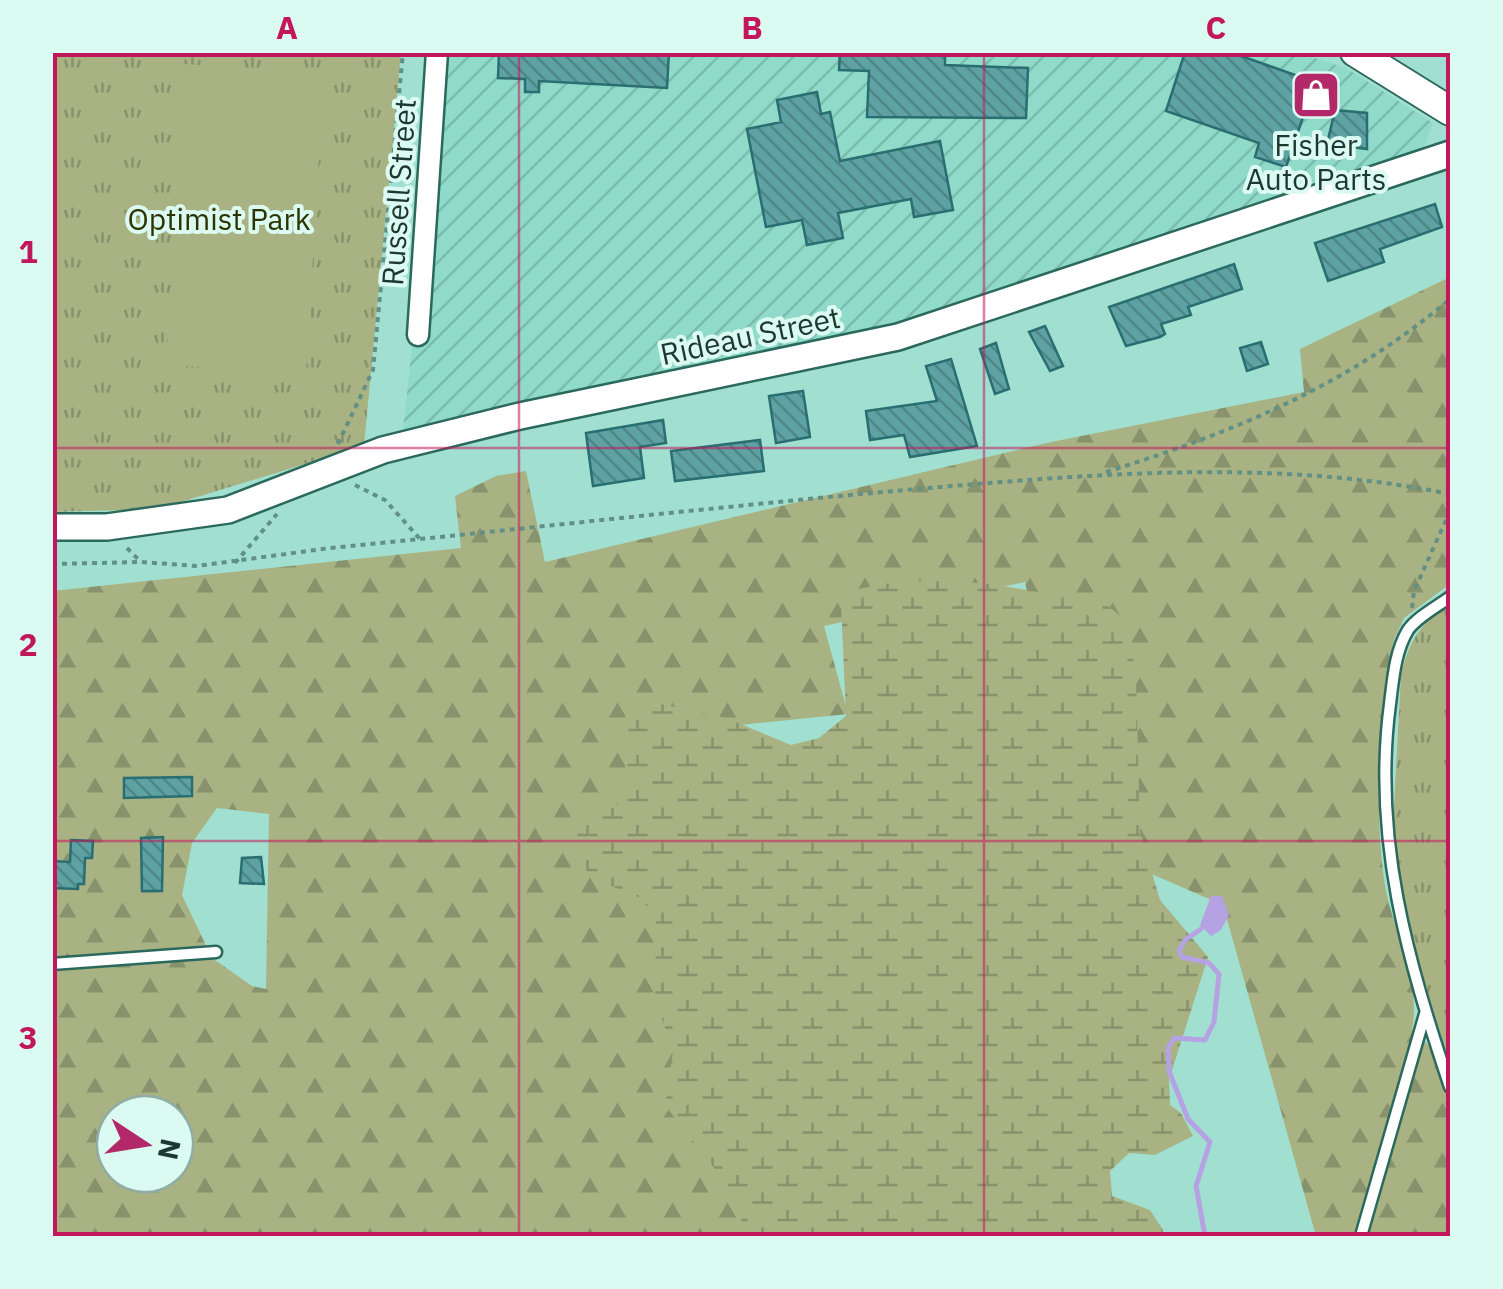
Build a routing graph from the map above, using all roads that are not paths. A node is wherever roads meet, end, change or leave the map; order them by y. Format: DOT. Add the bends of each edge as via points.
graph roads {
  1 [pos="437,52"];
  2 [pos="1355,52"];
  3 [pos="1450,111"];
  4 [pos="1450,154"];
  5 [pos="418,335"];
  6 [pos="52,526"];
  7 [pos="1450,597"];
  8 [pos="216,952"];
  9 [pos="52,964"];
  10 [pos="1426,1013"];
  11 [pos="1450,1087"];
  12 [pos="1361,1236"];
  1 -- 5 [label="street, Russell Street"];
  2 -- 3 [label="main road"];
  4 -- 6 [label="street, Rideau Street" via="898,337 383,450 228,510 107,527"];
  7 -- 10 [label="lane" via="1408,630 1394,671 1384,814 1387,853"];
  8 -- 9 [label="lane"];
  10 -- 11 [label="lane"];
  10 -- 12 [label="lane"];
}
